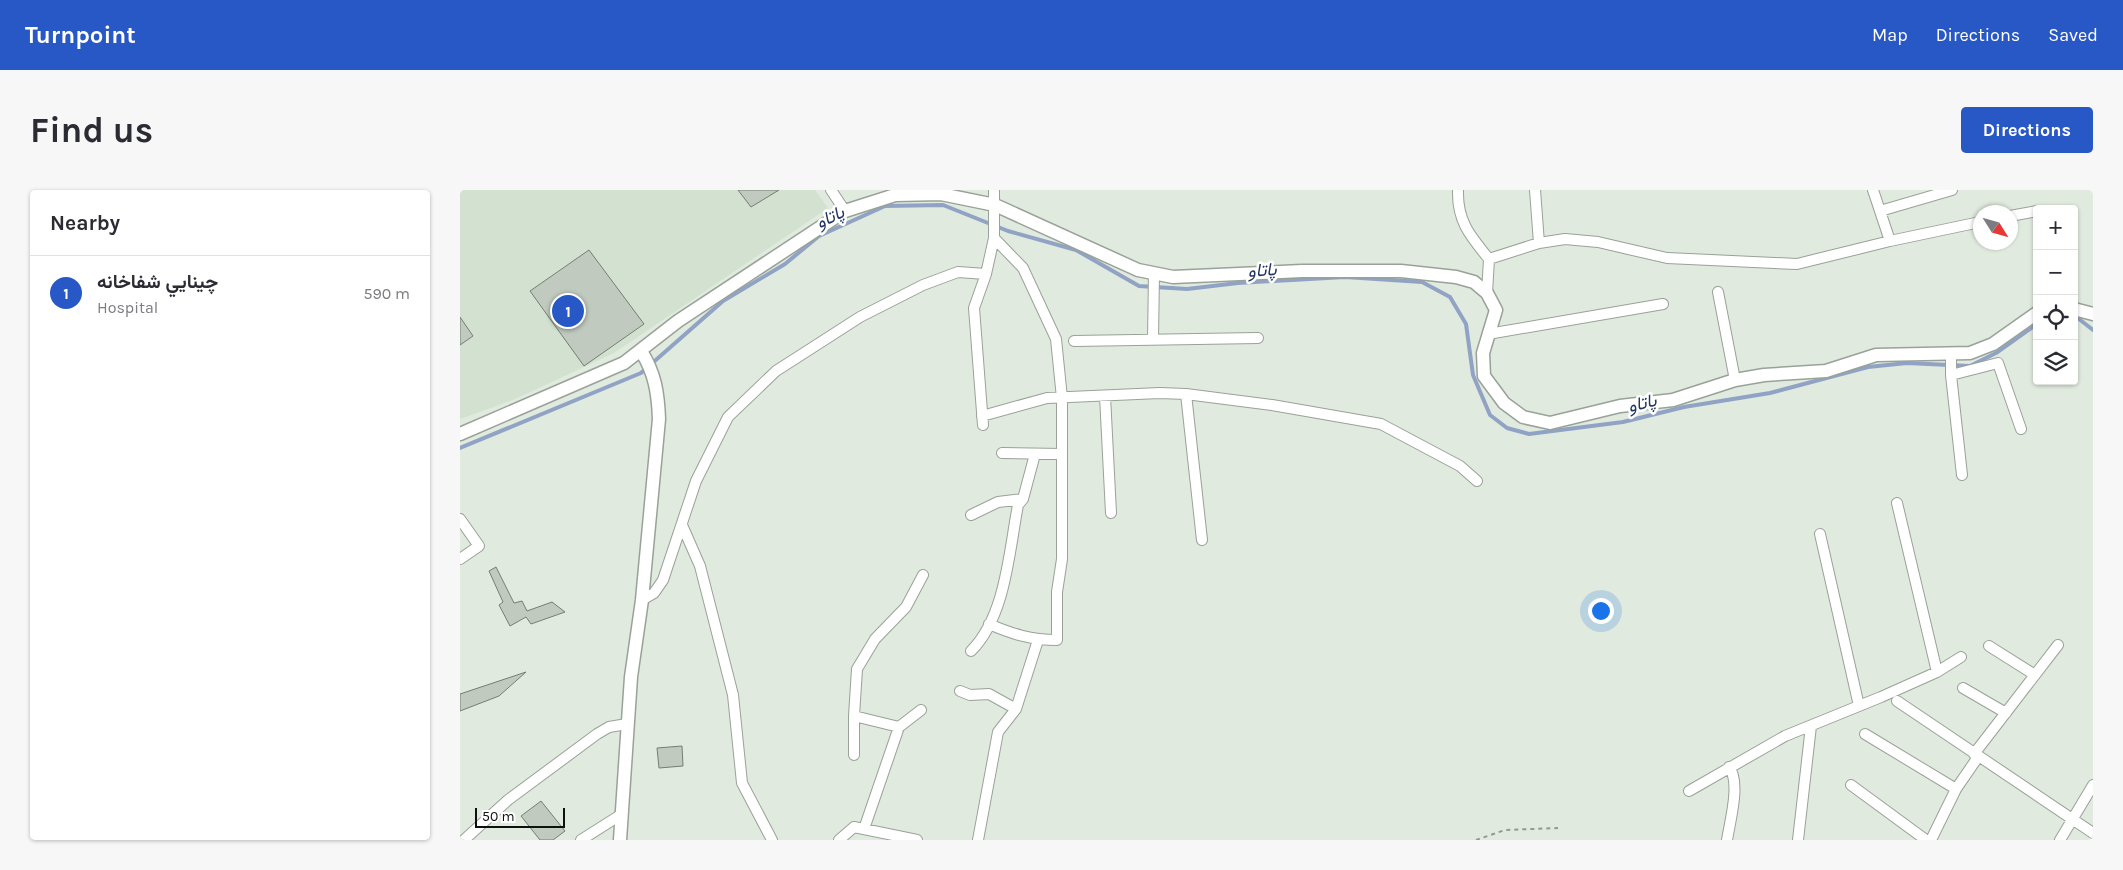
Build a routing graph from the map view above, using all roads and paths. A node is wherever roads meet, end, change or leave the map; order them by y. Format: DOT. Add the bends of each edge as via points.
graph roads {
  1 [pos="831,190"];
  2 [pos="994,190"];
  3 [pos="1458,190"];
  4 [pos="1535,190"];
  5 [pos="1873,190"];
  6 [pos="1952,190"];
  7 [pos="995,205"];
  8 [pos="845,211"];
  9 [pos="1880,211"];
  10 [pos="2033,212"];
  11 [pos="2018,215"];
  12 [pos="1973,223"];
  13 [pos="994,238"];
  14 [pos="1890,241"];
  15 [pos="1539,243"];
  16 [pos="1489,258"];
  17 [pos="1154,273"];
  18 [pos="986,274"];
  19 [pos="1718,292"];
  20 [pos="1487,293"];
  21 [pos="1663,304"];
  22 [pos="2078,310"];
  23 [pos="2093,314"];
  24 [pos="2033,316"];
  25 [pos="1488,334"];
  26 [pos="1258,338"];
  27 [pos="1153,339"];
  28 [pos="1074,341"];
  29 [pos="641,351"];
  30 [pos="1951,354"];
  31 [pos="1951,375"];
  32 [pos="1735,380"];
  33 [pos="1186,394"];
  34 [pos="1105,396"];
  35 [pos="1062,398"];
  36 [pos="2021,429"];
  37 [pos="460,434"];
  38 [pos="1002,454"];
  39 [pos="1035,454"];
  40 [pos="1062,454"];
  41 [pos="1962,474"];
  42 [pos="1478,480"];
  43 [pos="1023,499"];
  44 [pos="1897,504"];
  45 [pos="1111,513"];
  46 [pos="970,515"];
  47 [pos="460,519"];
  48 [pos="682,526"];
  49 [pos="1820,534"];
  50 [pos="1202,540"];
  51 [pos="460,559"];
  52 [pos="923,575"];
  53 [pos="642,600"];
  54 [pos="989,624"];
  55 [pos="1038,640"];
  56 [pos="2058,645"];
  57 [pos="1989,646"];
  58 [pos="971,651"];
  59 [pos="1961,656"];
  60 [pos="1937,672"];
  61 [pos="2035,675"];
  62 [pos="1964,688"];
  63 [pos="960,691"];
  64 [pos="1897,701"];
  65 [pos="1859,706"];
  66 [pos="1016,709"];
  67 [pos="921,710"];
  68 [pos="2006,713"];
  69 [pos="854,716"];
  70 [pos="628,724"];
  71 [pos="1811,726"];
  72 [pos="899,727"];
  73 [pos="1865,734"];
  74 [pos="854,755"];
  75 [pos="1976,755"];
  76 [pos="1728,767"];
  77 [pos="1851,785"];
  78 [pos="2093,785"];
  79 [pos="1956,789"];
  80 [pos="1690,791"];
  81 [pos="622,814"];
  82 [pos="2072,819"];
  83 [pos="1558,828"];
  84 [pos="864,829"];
  85 [pos="2093,833"];
  86 [pos="464,840"];
  87 [pos="581,840"];
  88 [pos="620,840"];
  89 [pos="772,840"];
  90 [pos="839,840"];
  91 [pos="917,840"];
  92 [pos="978,840"];
  93 [pos="1476,840"];
  94 [pos="1727,840"];
  95 [pos="1798,840"];
  96 [pos="1926,840"];
  97 [pos="1931,840"];
  98 [pos="2060,840"];
  1 -- 8 [label="street"];
  2 -- 7 [label="street"];
  3 -- 16 [label="street" via="1458,206 1468,234"];
  4 -- 15 [label="street"];
  5 -- 9 [label="street"];
  6 -- 9 [label="street"];
  7 -- 8 [label="street" via="942,194 895,195"];
  7 -- 13 [label="street"];
  7 -- 17 [label="street" via="1138,270"];
  8 -- 29 [label="street" via="678,321"];
  9 -- 14 [label="street"];
  10 -- 11 [label="street"];
  12 -- 14 [label="street"];
  13 -- 18 [label="street"];
  13 -- 35 [label="street" via="1022,268 1056,339"];
  14 -- 15 [label="street" via="1797,264 1667,258 1598,242"];
  15 -- 16 [label="street"];
  16 -- 20 [label="street"];
  17 -- 20 [label="street" via="1173,277 1302,271 1400,271 1456,277 1474,282"];
  17 -- 27 [label="street"];
  18 -- 35 [label="street" via="974,308 982,420 1047,398"];
  18 -- 48 [label="street" via="958,272 923,285 860,317 776,371 728,417 696,481"];
  19 -- 32 [label="street"];
  20 -- 25 [label="street" via="1496,310"];
  21 -- 25 [label="street"];
  22 -- 23 [label="street"];
  24 -- 30 [label="street" via="1993,344 1970,353"];
  25 -- 32 [label="street" via="1483,353 1484,376 1504,403 1523,417 1550,423 1620,406 1673,400"];
  26 -- 27 [label="street"];
  27 -- 28 [label="street"];
  29 -- 37 [label="street" via="624,363"];
  29 -- 53 [label="street" via="651,368 658,394 659,420"];
  30 -- 31 [label="street"];
  30 -- 32 [label="street" via="1876,355 1826,372"];
  31 -- 36 [label="street" via="1998,363"];
  31 -- 41 [label="street"];
  33 -- 34 [label="street"];
  33 -- 42 [label="street" via="1381,424 1460,466"];
  33 -- 50 [label="street"];
  34 -- 35 [label="street"];
  34 -- 45 [label="street"];
  35 -- 40 [label="street"];
  38 -- 39 [label="street"];
  39 -- 40 [label="street"];
  39 -- 43 [label="street"];
  40 -- 55 [label="street" via="1062,559 1057,640"];
  43 -- 46 [label="street" via="998,502"];
  43 -- 54 [label="street" via="1018,505 1005,584"];
  44 -- 60 [label="street"];
  47 -- 51 [label="street" via="479,546"];
  48 -- 53 [label="street" via="663,580 654,593"];
  48 -- 89 [label="street" via="700,566 733,695 742,782"];
  49 -- 65 [label="street"];
  52 -- 69 [label="street" via="906,607 875,639 857,669"];
  53 -- 70 [label="street" via="630,676"];
  54 -- 55 [label="street" via="1016,636"];
  54 -- 58 [label="street"];
  55 -- 66 [label="street"];
  56 -- 61 [label="street"];
  57 -- 61 [label="street"];
  59 -- 60 [label="street"];
  60 -- 65 [label="street"];
  61 -- 68 [label="street"];
  62 -- 68 [label="street"];
  63 -- 66 [label="street" via="970,695 989,694"];
  64 -- 75 [label="street"];
  65 -- 71 [label="street"];
  66 -- 92 [label="street" via="998,732"];
  67 -- 72 [label="street"];
  68 -- 75 [label="street"];
  69 -- 72 [label="street"];
  69 -- 74 [label="street"];
  70 -- 81 [label="street"];
  70 -- 86 [label="street" via="609,727 597,734 508,800"];
  71 -- 76 [label="street" via="1785,736"];
  71 -- 95 [label="street"];
  72 -- 84 [label="street"];
  73 -- 79 [label="street"];
  75 -- 79 [label="street"];
  75 -- 82 [label="street"];
  76 -- 80 [label="street"];
  76 -- 94 [label="street" via="1735,782"];
  77 -- 96 [label="street"];
  78 -- 82 [label="street"];
  79 -- 97 [label="street"];
  81 -- 87 [label="street"];
  81 -- 88 [label="street"];
  82 -- 85 [label="street"];
  82 -- 98 [label="street"];
  83 -- 93 [label="path" via="1504,830"];
  84 -- 90 [label="street" via="854,827"];
  84 -- 91 [label="street"];
}
